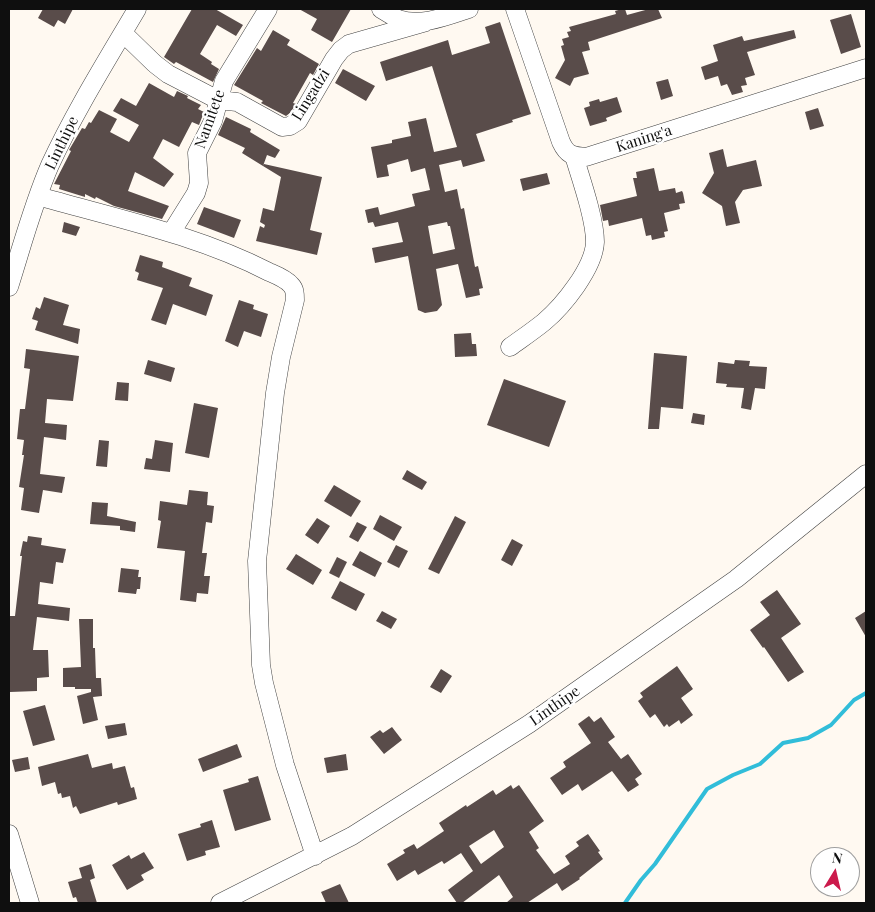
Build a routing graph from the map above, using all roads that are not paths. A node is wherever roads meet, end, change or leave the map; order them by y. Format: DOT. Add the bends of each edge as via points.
graph roads {
  1 [pos="137,9"];
  2 [pos="268,9"];
  3 [pos="381,9"];
  4 [pos="469,9"];
  5 [pos="516,9"];
  6 [pos="426,22"];
  7 [pos="123,33"];
  8 [pos="866,68"];
  9 [pos="218,100"];
  10 [pos="574,156"];
  11 [pos="38,196"];
  12 [pos="170,233"];
  13 [pos="9,288"];
  14 [pos="510,347"];
  15 [pos="866,474"];
  16 [pos="9,834"];
  17 [pos="315,856"];
  18 [pos="30,903"];
  19 [pos="220,903"];
  1 -- 7 [label="street, Linthipe"];
  2 -- 9 [label="street, Namitete" via="224,81"];
  3 -- 6 [label="street" via="410,22"];
  4 -- 6 [label="street, Lingadzi"];
  5 -- 10 [label="street" via="560,142 565,151"];
  6 -- 9 [label="street, Lingadzi" via="349,44 341,50 298,121 290,126 282,127 237,102"];
  7 -- 9 [label="street, Lingadzi" via="168,74"];
  7 -- 11 [label="street, Linthipe" via="64,136"];
  8 -- 10 [label="street, Kaning'a" via="586,157"];
  9 -- 12 [label="street, Namitete" via="213,121 197,153 199,183"];
  10 -- 14 [label="street" via="593,227 593,256 558,308"];
  11 -- 12 [label="street"];
  11 -- 13 [label="street, Linthipe"];
  12 -- 17 [label="street" via="250,263 285,280 295,292 281,357 257,561 264,683 285,765"];
  15 -- 17 [label="street, Linthipe" via="736,579 537,718 361,831"];
  16 -- 18 [label="street"];
  17 -- 19 [label="street, Linthipe"];
}
